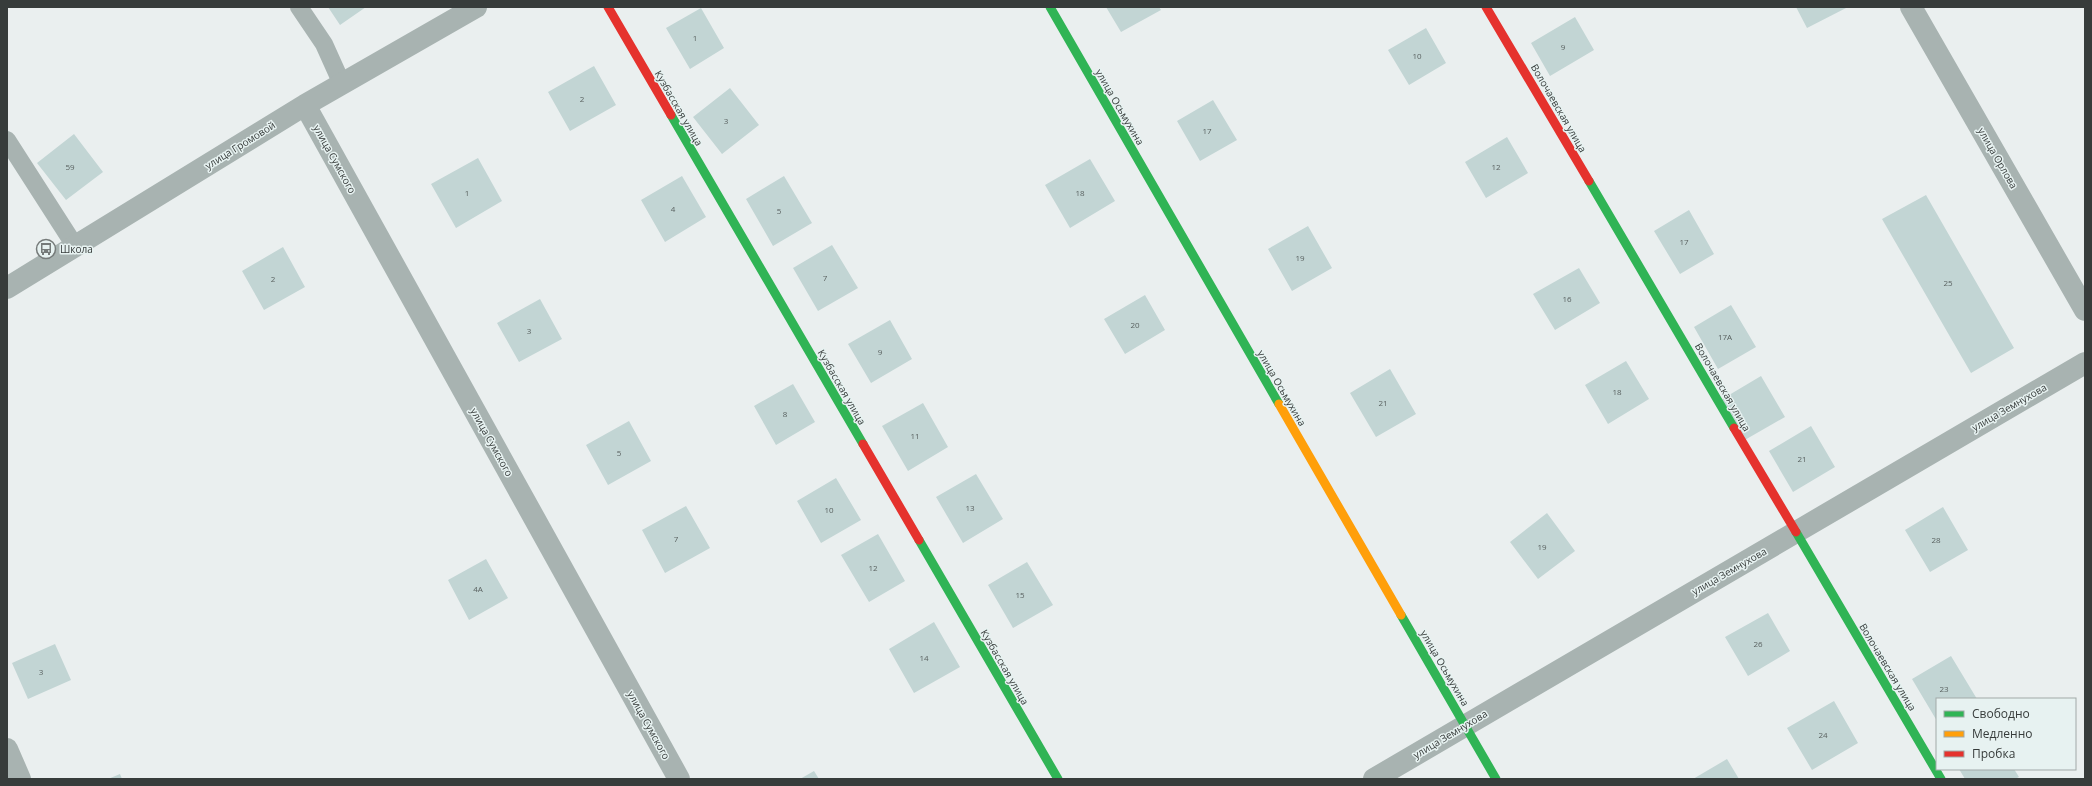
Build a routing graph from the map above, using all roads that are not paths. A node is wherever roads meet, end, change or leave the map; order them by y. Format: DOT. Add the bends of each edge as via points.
graph roads {
  1 [pos="299,7"];
  2 [pos="476,7"];
  3 [pos="608,7"];
  4 [pos="1050,7"];
  5 [pos="1486,7"];
  6 [pos="1911,7"];
  7 [pos="342,84"];
  8 [pos="305,105"];
  9 [pos="7,140"];
  10 [pos="75,246"];
  11 [pos="7,288"];
  12 [pos="2085,310"];
  13 [pos="2085,363"];
  14 [pos="1795,532"];
  15 [pos="1465,725"];
  16 [pos="7,749"];
  17 [pos="20,779"];
  18 [pos="679,779"];
  19 [pos="1058,779"];
  20 [pos="1374,779"];
  21 [pos="1496,779"];
  22 [pos="1941,779"];
  1 -- 7 [label="lane" via="324,44"];
  2 -- 7 [label="street, улица Громовой"];
  3 -- 19 [label="street, Кузбасская улица"];
  4 -- 15 [label="street, улица Осьмухина"];
  5 -- 14 [label="street, Волочаевская улица"];
  6 -- 12 [label="street, улица Орлова"];
  7 -- 8 [label="street, улица Громовой"];
  8 -- 10 [label="street, улица Громовой"];
  8 -- 18 [label="street, улица Сумского"];
  9 -- 10 [label="lane"];
  10 -- 11 [label="street, улица Громовой"];
  13 -- 14 [label="street, улица Земнухова"];
  14 -- 15 [label="street, улица Земнухова"];
  14 -- 22 [label="street, Волочаевская улица"];
  15 -- 20 [label="street, улица Земнухова"];
  15 -- 21 [label="street, улица Осьмухина"];
  16 -- 17 [label="street"];
}
